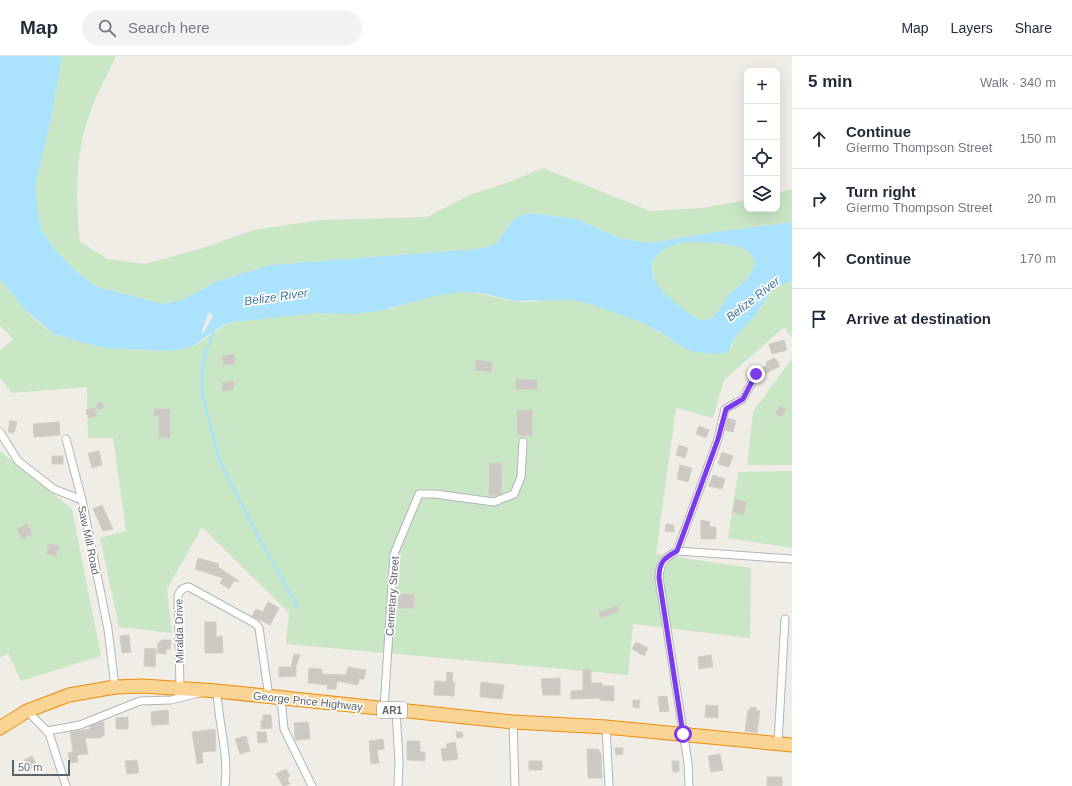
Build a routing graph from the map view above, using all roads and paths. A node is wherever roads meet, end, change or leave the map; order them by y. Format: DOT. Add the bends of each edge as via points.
graph roads {
  1 [pos="756,374"];
  2 [pos="0,432"];
  3 [pos="66,439"];
  4 [pos="523,442"];
  5 [pos="82,500"];
  6 [pos="677,551"];
  7 [pos="792,559"];
  8 [pos="784,618"];
  9 [pos="115,687"];
  10 [pos="180,689"];
  11 [pos="213,690"];
  12 [pos="275,697"];
  13 [pos="390,710"];
  14 [pos="27,711"];
  15 [pos="513,722"];
  16 [pos="606,727"];
  17 [pos="0,728"];
  18 [pos="47,731"];
  19 [pos="683,734"];
  20 [pos="778,743"];
  21 [pos="792,745"];
  22 [pos="66,786"];
  23 [pos="225,786"];
  24 [pos="312,786"];
  25 [pos="398,786"];
  26 [pos="515,786"];
  27 [pos="609,786"];
  28 [pos="689,786"];
  1 -- 6 [label="street" via="743,399 726,409 718,439"];
  2 -- 5 [label="street, Saw Mill Road" via="18,461 54,490"];
  3 -- 5 [label="street"];
  4 -- 13 [label="street, Cemetary Street" via="522,477 514,494 494,502 419,494 413,506 394,554"];
  5 -- 9 [label="street, Saw Mill Road" via="108,629"];
  6 -- 7 [label="street"];
  6 -- 19 [label="street" via="663,560 659,566 659,578"];
  8 -- 20 [label="street"];
  9 -- 10 [label="highway, George Price Highway / AR1"];
  9 -- 14 [label="highway, George Price Highway / AR1" via="69,695"];
  10 -- 11 [label="highway, George Price Highway / AR1"];
  10 -- 12 [label="street, Miralda Drive" via="178,596 179,591 189,587 256,624"];
  11 -- 12 [label="highway, George Price Highway / AR1"];
  11 -- 18 [label="street" via="171,700 140,700 80,725"];
  11 -- 23 [label="street" via="227,770"];
  12 -- 13 [label="highway, George Price Highway / AR1"];
  12 -- 24 [label="street" via="284,729"];
  13 -- 15 [label="highway, George Price Highway / AR1"];
  13 -- 25 [label="street" via="399,762"];
  14 -- 17 [label="highway, George Price Highway / AR1"];
  14 -- 18 [label="street"];
  15 -- 16 [label="highway, George Price Highway / AR1"];
  15 -- 26 [label="street"];
  16 -- 19 [label="highway, George Price Highway / AR1"];
  16 -- 27 [label="street"];
  18 -- 22 [label="street"];
  19 -- 20 [label="highway, George Price Highway / AR1"];
  19 -- 28 [label="street"];
  20 -- 21 [label="highway, George Price Highway / AR1"];
}
